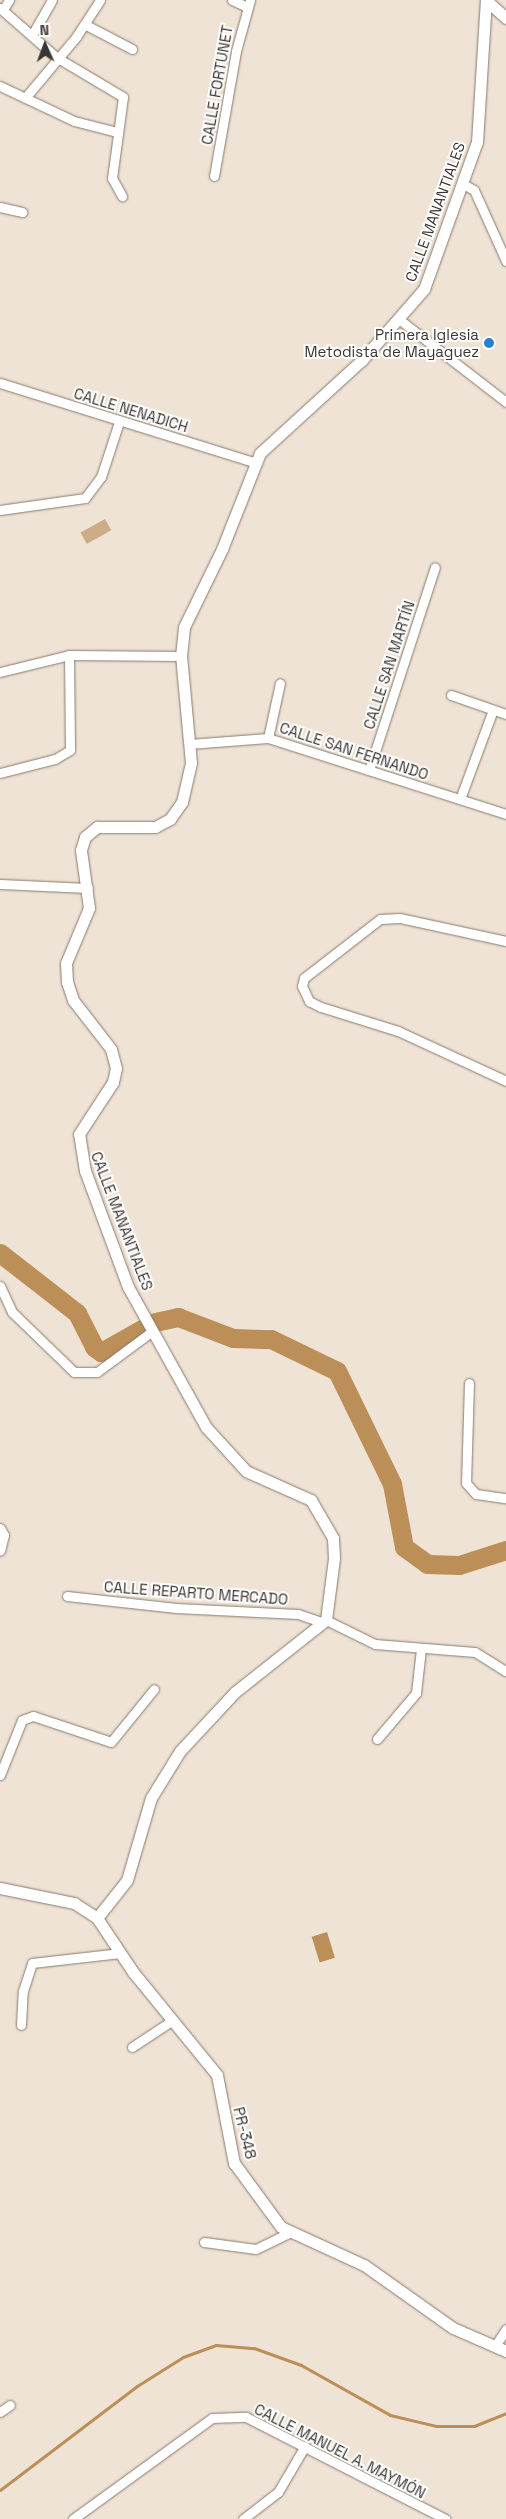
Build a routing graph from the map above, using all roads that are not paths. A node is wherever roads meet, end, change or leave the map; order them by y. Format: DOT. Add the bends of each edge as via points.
graph roads {
  1 [pos="9,0"];
  2 [pos="52,0"];
  3 [pos="100,0"];
  4 [pos="232,0"];
  5 [pos="486,0"];
  6 [pos="249,3"];
  7 [pos="2,9"];
  8 [pos="506,18"];
  9 [pos="86,25"];
  10 [pos="32,35"];
  11 [pos="132,49"];
  12 [pos="56,56"];
  13 [pos="0,86"];
  14 [pos="25,98"];
  15 [pos="117,132"];
  16 [pos="214,176"];
  17 [pos="465,185"];
  18 [pos="122,196"];
  19 [pos="0,207"];
  20 [pos="22,212"];
  21 [pos="506,261"];
  22 [pos="400,320"];
  23 [pos="0,382"];
  24 [pos="506,402"];
  25 [pos="119,422"];
  26 [pos="254,462"];
  27 [pos="0,510"];
  28 [pos="435,567"];
  29 [pos="69,655"];
  30 [pos="180,656"];
  31 [pos="0,672"];
  32 [pos="280,683"];
  33 [pos="451,695"];
  34 [pos="493,710"];
  35 [pos="506,714"];
  36 [pos="268,738"];
  37 [pos="189,744"];
  38 [pos="369,770"];
  39 [pos="0,773"];
  40 [pos="460,799"];
  41 [pos="506,814"];
  42 [pos="0,884"];
  43 [pos="88,888"];
  44 [pos="506,941"];
  45 [pos="506,1081"];
  46 [pos="0,1286"];
  47 [pos="151,1332"];
  48 [pos="469,1383"];
  49 [pos="506,1498"];
  50 [pos="0,1528"];
  51 [pos="0,1551"];
  52 [pos="67,1596"];
  53 [pos="324,1621"];
  54 [pos="421,1649"];
  55 [pos="506,1671"];
  56 [pos="154,1689"];
  57 [pos="377,1740"];
  58 [pos="0,1774"];
  59 [pos="0,1888"];
  60 [pos="97,1918"];
  61 [pos="120,1954"];
  62 [pos="172,2020"];
  63 [pos="21,2024"];
  64 [pos="132,2046"];
  65 [pos="291,2232"];
  66 [pos="204,2242"];
  67 [pos="506,2329"];
  68 [pos="495,2346"];
  69 [pos="506,2351"];
  70 [pos="10,2404"];
  71 [pos="0,2412"];
  72 [pos="305,2446"];
  73 [pos="73,2519"];
  74 [pos="242,2519"];
  75 [pos="445,2519"];
  1 -- 7 [label="street"];
  2 -- 10 [label="street"];
  3 -- 9 [label="street"];
  4 -- 6 [label="street"];
  5 -- 8 [label="street"];
  5 -- 17 [label="street, CALLE MANANTIALES" via="480,123"];
  6 -- 16 [label="street, CALLE FORTUNET"];
  7 -- 10 [label="street"];
  9 -- 11 [label="street"];
  9 -- 12 [label="street"];
  10 -- 12 [label="street"];
  12 -- 14 [label="street"];
  12 -- 15 [label="street" via="123,97"];
  13 -- 14 [label="street"];
  14 -- 15 [label="street" via="74,120"];
  15 -- 18 [label="street" via="112,178"];
  17 -- 21 [label="street" via="474,190"];
  17 -- 22 [label="street, CALLE MANANTIALES" via="424,289"];
  19 -- 20 [label="street"];
  22 -- 24 [label="street"];
  22 -- 26 [label="street, CALLE MANANTIALES" via="362,360 266,445"];
  23 -- 25 [label="street, CALLE NENADICH"];
  25 -- 26 [label="street, CALLE NENADICH"];
  25 -- 27 [label="street" via="101,477 85,498"];
  26 -- 30 [label="street, CALLE MANANTIALES" via="222,549 184,627"];
  28 -- 38 [label="street, CALLE SAN MARTÍN"];
  29 -- 30 [label="street"];
  29 -- 31 [label="street"];
  29 -- 39 [label="street" via="70,750 55,759"];
  30 -- 37 [label="street, CALLE MANANTIALES"];
  32 -- 36 [label="street"];
  33 -- 34 [label="street"];
  34 -- 35 [label="street"];
  34 -- 40 [label="street"];
  36 -- 37 [label="street, CALLE SAN FERNANDO"];
  36 -- 38 [label="street, CALLE SAN FERNANDO"];
  37 -- 43 [label="street, CALLE MANANTIALES" via="187,790 170,818 156,826 106,824 86,837 82,850"];
  38 -- 40 [label="street, CALLE SAN FERNANDO"];
  40 -- 41 [label="street, CALLE SAN FERNANDO"];
  42 -- 43 [label="street"];
  43 -- 47 [label="street, CALLE MANANTIALES" via="89,908 68,954 67,976 73,1000 105,1039 116,1068 113,1082 81,1126 78,1143 128,1287"];
  44 -- 45 [label="street" via="400,918 380,919 304,978 302,986 308,1001 398,1030"];
  46 -- 47 [label="street" via="12,1312 74,1372 97,1372"];
  47 -- 53 [label="street, CALLE MANANTIALES" via="226,1452 246,1471 289,1488 321,1512 333,1538 334,1558"];
  48 -- 49 [label="street" via="466,1483 476,1494"];
  50 -- 51 [label="street" via="4,1535"];
  52 -- 53 [label="street, CALLE REPARTO MERCADO" via="176,1608 298,1614"];
  53 -- 54 [label="street, CALLE REPARTO MERCADO" via="375,1644"];
  53 -- 60 [label="street" via="235,1692 180,1751 151,1798 127,1880"];
  54 -- 55 [label="street, CALLE REPARTO MERCADO" via="475,1652"];
  54 -- 57 [label="street" via="416,1693"];
  56 -- 58 [label="street" via="112,1742 33,1716 22,1720"];
  59 -- 60 [label="street, PR-348 / PR-348" via="74,1904"];
  60 -- 61 [label="street, PR-348 / PR-348"];
  61 -- 62 [label="street, PR-348 / PR-348"];
  61 -- 63 [label="street" via="32,1963 23,1991"];
  62 -- 64 [label="street"];
  62 -- 65 [label="street, PR-348 / PR-348" via="217,2075 234,2162 281,2227"];
  65 -- 66 [label="street" via="256,2249"];
  65 -- 68 [label="street, PR-348 / PR-348" via="364,2265 453,2328"];
  67 -- 68 [label="street"];
  68 -- 69 [label="street, PR-348 / PR-348"];
  70 -- 71 [label="street"];
  72 -- 73 [label="street, CALLE MANUEL A. MAYMÓN" via="246,2417 212,2418"];
  72 -- 74 [label="street" via="278,2492"];
  72 -- 75 [label="street, CALLE MANUEL A. MAYMÓN"];
}
